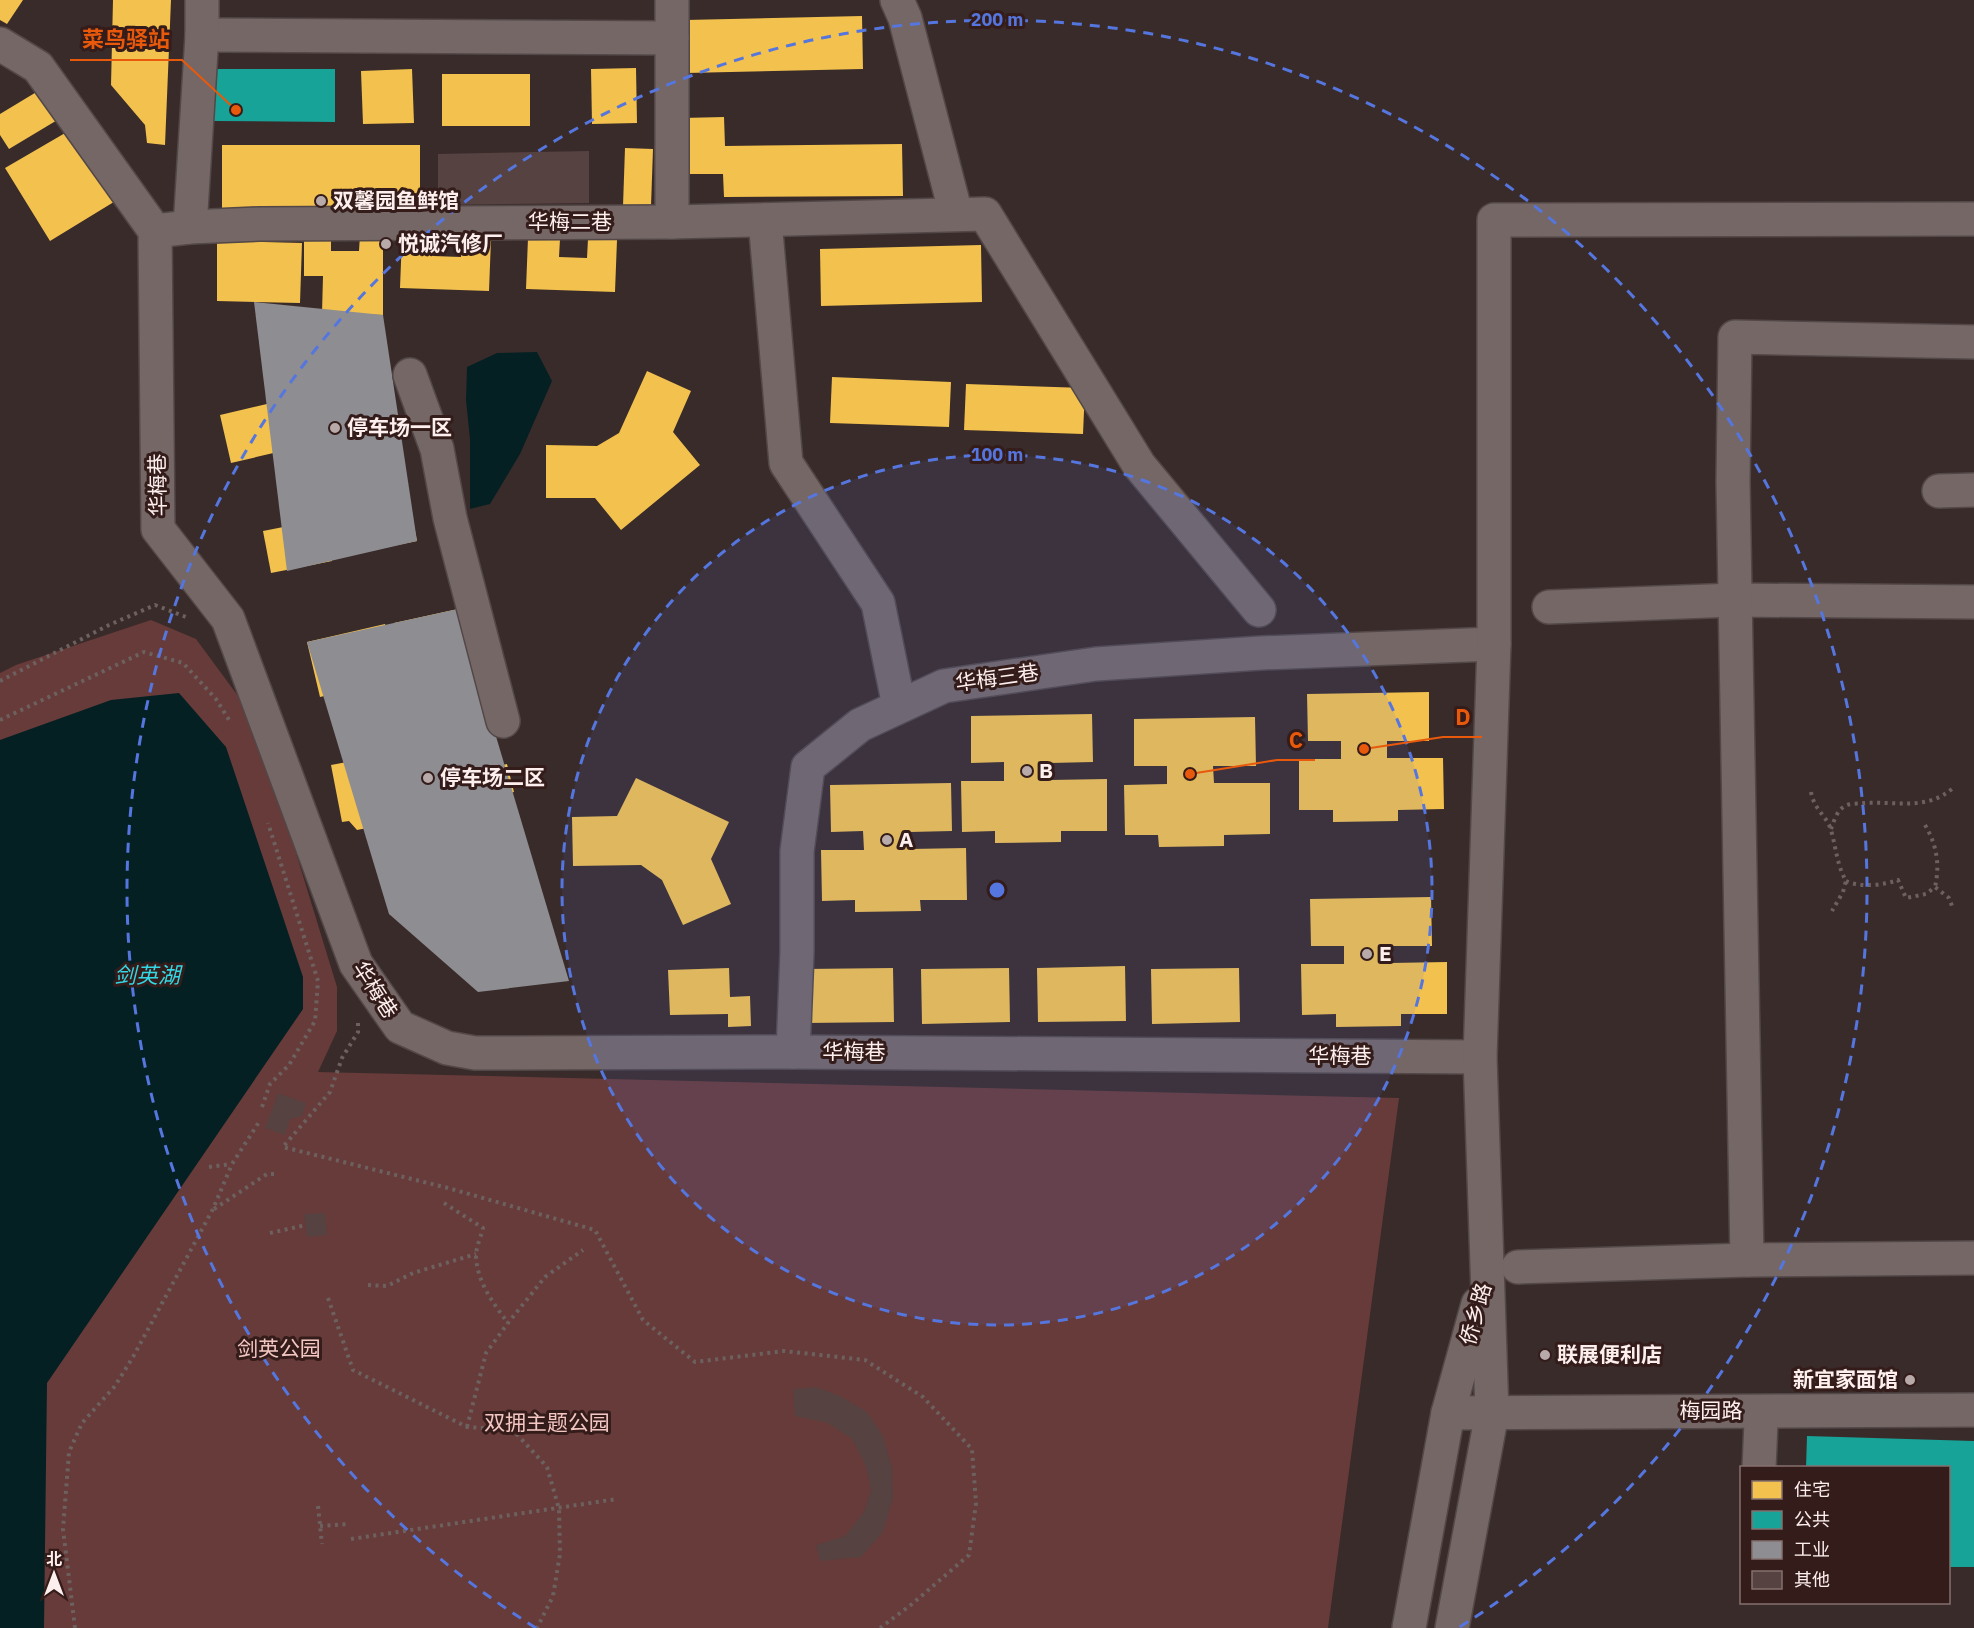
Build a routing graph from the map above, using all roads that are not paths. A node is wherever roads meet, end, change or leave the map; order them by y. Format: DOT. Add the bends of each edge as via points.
graph roads {
  1 [pos="202,0"];
  2 [pos="672,0"];
  3 [pos="897,0"];
  4 [pos="202,35"];
  5 [pos="672,38"];
  6 [pos="0,44"];
  7 [pos="970,214"];
  8 [pos="1974,219"];
  9 [pos="765,220"];
  10 [pos="672,222"];
  11 [pos="190,227"];
  12 [pos="155,231"];
  13 [pos="1974,342"];
  14 [pos="410,375"];
  15 [pos="1974,490"];
  16 [pos="1939,491"];
  17 [pos="1735,600"];
  18 [pos="1974,602"];
  19 [pos="1550,607"];
  20 [pos="1259,610"];
  21 [pos="1494,644"];
  22 [pos="899,705"];
  23 [pos="503,721"];
  24 [pos="793,1052"];
  25 [pos="1480,1057"];
  26 [pos="1974,1258"];
  27 [pos="1747,1260"];
  28 [pos="1518,1267"];
  29 [pos="1487,1273"];
  30 [pos="1974,1410"];
  31 [pos="1448,1413"];
  32 [pos="1492,1413"];
  33 [pos="1761,1422"];
  34 [pos="1759,1466"];
  35 [pos="1409,1628"];
  36 [pos="1452,1628"];
  1 -- 4 [label="street"];
  2 -- 5 [label="street"];
  3 -- 7 [label="street"];
  4 -- 5 [label="street"];
  4 -- 11 [label="street"];
  5 -- 10 [label="street"];
  6 -- 12 [label="street" via="38,67"];
  7 -- 9 [label="street, 华梅二巷"];
  7 -- 20 [label="street" via="1139,465"];
  8 -- 21 [label="street" via="1494,220"];
  9 -- 10 [label="street, 华梅二巷"];
  9 -- 22 [label="street" via="786,463 878,603"];
  10 -- 11 [label="street, 华梅二巷"];
  11 -- 12 [label="street, 华梅二巷"];
  12 -- 24 [label="street, 华梅巷" via="158,529 228,619 356,964 400,1027 447,1048 475,1053"];
  13 -- 17 [label="street" via="1735,337"];
  14 -- 23 [label="street" via="437,449 450,519"];
  15 -- 16 [label="street"];
  17 -- 18 [label="street"];
  17 -- 19 [label="street"];
  17 -- 27 [label="street"];
  21 -- 22 [label="street, 华梅三巷" via="1096,664 944,686"];
  21 -- 25 [label="street"];
  22 -- 24 [label="street, 华梅三巷" via="860,725 808,767 798,851"];
  24 -- 25 [label="street, 华梅巷"];
  25 -- 29 [label="street"];
  26 -- 27 [label="street"];
  27 -- 28 [label="street"];
  29 -- 31 [label="street, 侨乡路"];
  29 -- 32 [label="street, 侨乡路"];
  30 -- 32 [label="street, 梅园路"];
  31 -- 32 [label="street, 梅园路"];
  31 -- 35 [label="street, 侨乡路"];
  32 -- 36 [label="street, 侨乡路"];
  33 -- 34 [label="street"];
}
